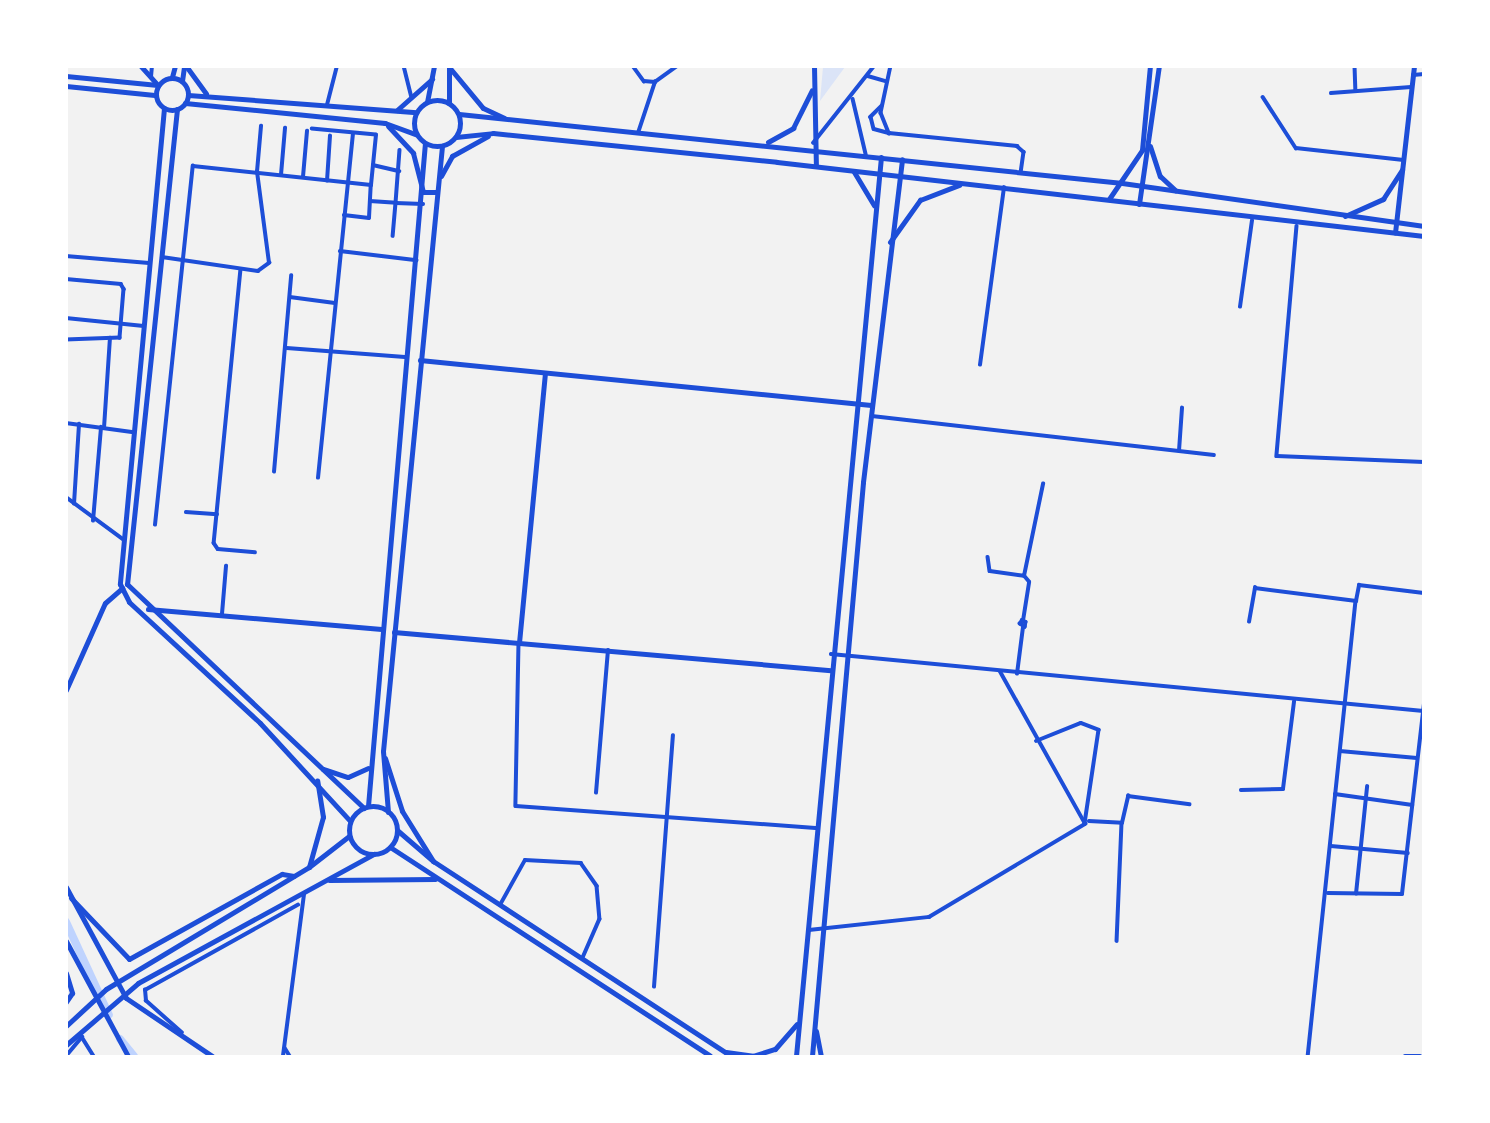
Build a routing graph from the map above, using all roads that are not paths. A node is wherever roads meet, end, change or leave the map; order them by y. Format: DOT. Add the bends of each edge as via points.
graph roads {
  1 [pos="142,66"];
  2 [pos="152,66"];
  3 [pos="175,66"];
  4 [pos="185,66"];
  5 [pos="337,66"];
  6 [pos="404,66"];
  7 [pos="433,66"];
  8 [pos="633,66"];
  9 [pos="677,66"];
  10 [pos="814,66"];
  11 [pos="874,66"];
  12 [pos="891,66"];
  13 [pos="1150,66"];
  14 [pos="1159,66"];
  15 [pos="1354,66"];
  16 [pos="1414,66"];
  17 [pos="449,67"];
  18 [pos="1413,75"];
  19 [pos="1423,75"];
  20 [pos="66,76"];
  21 [pos="151,76"];
  22 [pos="868,76"];
  23 [pos="172,77"];
  24 [pos="432,79"];
  25 [pos="182,81"];
  26 [pos="885,81"];
  27 [pos="655,82"];
  28 [pos="158,85"];
  29 [pos="66,86"];
  30 [pos="1411,87"];
  31 [pos="812,90"];
  32 [pos="1356,91"];
  33 [pos="1331,93"];
  34 [pos="155,95"];
  35 [pos="188,95"];
  36 [pos="209,96"];
  37 [pos="1264,97"];
  38 [pos="413,99"];
  39 [pos="853,99"];
  40 [pos="427,102"];
  41 [pos="185,103"];
  42 [pos="449,103"];
  43 [pos="327,105"];
  44 [pos="882,106"];
  45 [pos="164,108"];
  46 [pos="177,109"];
  47 [pos="397,110"];
  48 [pos="416,112"];
  49 [pos="459,114"];
  50 [pos="511,121"];
  51 [pos="523,123"];
  52 [pos="385,124"];
  53 [pos="261,126"];
  54 [pos="285,128"];
  55 [pos="638,132"];
  56 [pos="493,133"];
  57 [pos="889,133"];
  58 [pos="353,134"];
  59 [pos="416,134"];
  60 [pos="330,136"];
  61 [pos="523,136"];
  62 [pos="456,137"];
  63 [pos="425,143"];
  64 [pos="762,143"];
  65 [pos="442,146"];
  66 [pos="1150,146"];
  67 [pos="813,147"];
  68 [pos="400,150"];
  69 [pos="866,154"];
  70 [pos="881,157"];
  71 [pos="902,159"];
  72 [pos="1403,160"];
  73 [pos="373,165"];
  74 [pos="816,166"];
  75 [pos="1402,170"];
  76 [pos="399,171"];
  77 [pos="257,172"];
  78 [pos="854,172"];
  79 [pos="1021,173"];
  80 [pos="879,174"];
  81 [pos="281,175"];
  82 [pos="898,176"];
  83 [pos="303,178"];
  84 [pos="327,181"];
  85 [pos="347,183"];
  86 [pos="1122,183"];
  87 [pos="962,184"];
  88 [pos="371,185"];
  89 [pos="1143,185"];
  90 [pos="1004,188"];
  91 [pos="423,192"];
  92 [pos="436,192"];
  93 [pos="1184,194"];
  94 [pos="1109,199"];
  95 [pos="370,201"];
  96 [pos="396,203"];
  97 [pos="423,204"];
  98 [pos="1139,204"];
  99 [pos="874,205"];
  100 [pos="344,215"];
  101 [pos="1342,217"];
  102 [pos="1252,220"];
  103 [pos="1396,224"];
  104 [pos="1297,226"];
  105 [pos="1423,226"];
  106 [pos="1395,233"];
  107 [pos="393,236"];
  108 [pos="1423,236"];
  109 [pos="890,242"];
  110 [pos="340,251"];
  111 [pos="66,256"];
  112 [pos="161,257"];
  113 [pos="416,260"];
  114 [pos="182,261"];
  115 [pos="149,262"];
  116 [pos="241,268"];
  117 [pos="290,276"];
  118 [pos="66,278"];
  119 [pos="290,297"];
  120 [pos="335,303"];
  121 [pos="1240,307"];
  122 [pos="66,318"];
  123 [pos="122,323"];
  124 [pos="144,326"];
  125 [pos="110,338"];
  126 [pos="66,340"];
  127 [pos="287,348"];
  128 [pos="331,352"];
  129 [pos="405,357"];
  130 [pos="419,360"];
  131 [pos="980,365"];
  132 [pos="545,374"];
  133 [pos="853,403"];
  134 [pos="871,405"];
  135 [pos="1182,408"];
  136 [pos="870,416"];
  137 [pos="66,423"];
  138 [pos="79,424"];
  139 [pos="102,428"];
  140 [pos="133,432"];
  141 [pos="1179,451"];
  142 [pos="1214,454"];
  143 [pos="1423,462"];
  144 [pos="274,472"];
  145 [pos="318,478"];
  146 [pos="1043,484"];
  147 [pos="66,497"];
  148 [pos="74,504"];
  149 [pos="186,512"];
  150 [pos="217,514"];
  151 [pos="93,521"];
  152 [pos="155,524"];
  153 [pos="123,539"];
  154 [pos="255,552"];
  155 [pos="988,557"];
  156 [pos="226,566"];
  157 [pos="1024,576"];
  158 [pos="124,586"];
  159 [pos="1423,593"];
  160 [pos="1356,601"];
  161 [pos="148,609"];
  162 [pos="222,614"];
  163 [pos="1249,622"];
  164 [pos="381,629"];
  165 [pos="394,632"];
  166 [pos="519,643"];
  167 [pos="608,651"];
  168 [pos="831,654"];
  169 [pos="847,656"];
  170 [pos="830,670"];
  171 [pos="1000,672"];
  172 [pos="1017,674"];
  173 [pos="66,690"];
  174 [pos="1294,702"];
  175 [pos="1345,704"];
  176 [pos="1423,704"];
  177 [pos="1423,711"];
  178 [pos="673,736"];
  179 [pos="1036,741"];
  180 [pos="383,751"];
  181 [pos="1340,751"];
  182 [pos="1417,758"];
  183 [pos="368,767"];
  184 [pos="323,769"];
  185 [pos="317,780"];
  186 [pos="1367,787"];
  187 [pos="1241,790"];
  188 [pos="596,793"];
  189 [pos="1335,794"];
  190 [pos="1365,798"];
  191 [pos="1189,804"];
  192 [pos="1412,804"];
  193 [pos="366,807"];
  194 [pos="388,812"];
  195 [pos="666,818"];
  196 [pos="350,821"];
  197 [pos="1087,822"];
  198 [pos="1122,823"];
  199 [pos="815,828"];
  200 [pos="397,830"];
  201 [pos="349,836"];
  202 [pos="1331,846"];
  203 [pos="1360,847"];
  204 [pos="390,848"];
  205 [pos="1408,853"];
  206 [pos="374,855"];
  207 [pos="433,862"];
  208 [pos="309,867"];
  209 [pos="294,876"];
  210 [pos="435,879"];
  211 [pos="327,880"];
  212 [pos="66,887"];
  213 [pos="307,889"];
  214 [pos="1328,893"];
  215 [pos="1356,894"];
  216 [pos="71,898"];
  217 [pos="298,905"];
  218 [pos="500,905"];
  219 [pos="823,929"];
  220 [pos="806,930"];
  221 [pos="66,941"];
  222 [pos="1117,942"];
  223 [pos="583,960"];
  224 [pos="66,973"];
  225 [pos="654,987"];
  226 [pos="66,1002"];
  227 [pos="800,1018"];
  228 [pos="815,1024"];
  229 [pos="66,1026"];
  230 [pos="66,1045"];
  231 [pos="284,1046"];
  232 [pos="196,1047"];
  233 [pos="723,1052"];
  234 [pos="66,1056"];
  235 [pos="94,1056"];
  236 [pos="128,1056"];
  237 [pos="212,1056"];
  238 [pos="283,1056"];
  239 [pos="290,1056"];
  240 [pos="710,1056"];
  241 [pos="731,1056"];
  242 [pos="796,1056"];
  243 [pos="812,1056"];
  244 [pos="821,1056"];
  245 [pos="1308,1056"];
  246 [pos="1405,1056"];
  247 [pos="1420,1056"];
  1 -- 21 [label="street"];
  2 -- 21 [label="street"];
  3 -- 23 [label="main road"];
  4 -- 25 [label="main road"];
  4 -- 36 [label="main road"];
  5 -- 43 [label="street"];
  6 -- 38 [label="street"];
  7 -- 24 [label="main road"];
  8 -- 27 [label="street" via="644,80"];
  9 -- 27 [label="street"];
  10 -- 31 [label="main road"];
  11 -- 22 [label="street"];
  12 -- 26 [label="street"];
  13 -- 86 [label="main road" via="1142,150"];
  14 -- 66 [label="main road"];
  15 -- 32 [label="street"];
  16 -- 18 [label="street"];
  17 -- 42 [label="main road"];
  17 -- 50 [label="main road" via="483,108"];
  18 -- 19 [label="street"];
  18 -- 30 [label="street"];
  20 -- 28 [label="main road"];
  21 -- 28 [label="street"];
  22 -- 26 [label="street"];
  22 -- 39 [label="street"];
  23 -- 25 [label="main road"];
  23 -- 28 [label="main road"];
  24 -- 38 [label="main road"];
  24 -- 40 [label="main road"];
  25 -- 35 [label="main road"];
  26 -- 44 [label="street"];
  27 -- 55 [label="street"];
  28 -- 34 [label="main road"];
  29 -- 34 [label="main road"];
  30 -- 32 [label="street"];
  30 -- 72 [label="street"];
  31 -- 64 [label="main road" via="793,128 778,141"];
  31 -- 67 [label="main road"];
  32 -- 33 [label="street"];
  34 -- 45 [label="main road"];
  35 -- 36 [label="main road"];
  35 -- 41 [label="main road"];
  36 -- 43 [label="main road"];
  37 -- 72 [label="street" via="1296,148"];
  38 -- 47 [label="main road"];
  39 -- 67 [label="street"];
  39 -- 69 [label="street"];
  40 -- 42 [label="main road"];
  40 -- 48 [label="main road"];
  41 -- 46 [label="main road"];
  41 -- 52 [label="main road"];
  42 -- 49 [label="main road"];
  43 -- 47 [label="main road"];
  44 -- 57 [label="street"];
  44 -- 57 [label="street" via="871,117 874,129"];
  45 -- 46 [label="main road"];
  45 -- 115 [label="main road"];
  46 -- 112 [label="main road"];
  47 -- 48 [label="main road"];
  48 -- 59 [label="main road"];
  49 -- 50 [label="main road"];
  49 -- 62 [label="main road"];
  50 -- 51 [label="main road"];
  51 -- 55 [label="main road"];
  51 -- 61 [label="main road"];
  52 -- 59 [label="main road"];
  52 -- 91 [label="main road" via="413,153"];
  53 -- 77 [label="street"];
  54 -- 81 [label="street"];
  55 -- 64 [label="main road"];
  56 -- 61 [label="main road"];
  56 -- 62 [label="main road"];
  56 -- 92 [label="main road" via="452,156"];
  57 -- 79 [label="street" via="1017,146 1024,152"];
  58 -- 73 [label="street" via="377,137"];
  58 -- 83 [label="street" via="310,130"];
  58 -- 85 [label="street"];
  59 -- 63 [label="main road"];
  60 -- 84 [label="street"];
  61 -- 74 [label="main road"];
  62 -- 65 [label="main road"];
  63 -- 65 [label="main road"];
  63 -- 91 [label="main road"];
  64 -- 67 [label="main road"];
  65 -- 92 [label="main road"];
  66 -- 89 [label="main road"];
  66 -- 93 [label="main road" via="1166,186"];
  67 -- 69 [label="main road"];
  67 -- 74 [label="main road"];
  68 -- 76 [label="street"];
  69 -- 70 [label="main road"];
  70 -- 71 [label="main road"];
  70 -- 80 [label="main road"];
  71 -- 79 [label="main road"];
  71 -- 82 [label="main road"];
  72 -- 75 [label="street"];
  73 -- 76 [label="street"];
  73 -- 88 [label="street"];
  74 -- 78 [label="main road"];
  75 -- 101 [label="main road" via="1383,199"];
  75 -- 103 [label="street"];
  76 -- 96 [label="street"];
  77 -- 81 [label="street"];
  77 -- 114 [label="street" via="195,163"];
  77 -- 116 [label="street" via="269,263 258,271"];
  78 -- 80 [label="main road"];
  78 -- 99 [label="main road"];
  79 -- 86 [label="main road"];
  80 -- 82 [label="main road"];
  80 -- 99 [label="main road"];
  81 -- 83 [label="street"];
  82 -- 87 [label="main road"];
  82 -- 109 [label="main road"];
  83 -- 84 [label="street"];
  84 -- 85 [label="street"];
  85 -- 88 [label="street"];
  85 -- 100 [label="street"];
  86 -- 89 [label="main road"];
  86 -- 94 [label="main road"];
  87 -- 90 [label="main road"];
  87 -- 109 [label="main road" via="920,200"];
  88 -- 95 [label="street"];
  89 -- 93 [label="main road"];
  89 -- 98 [label="main road"];
  90 -- 94 [label="main road"];
  90 -- 131 [label="street"];
  91 -- 92 [label="main road"];
  91 -- 97 [label="main road"];
  92 -- 130 [label="main road"];
  93 -- 101 [label="main road"];
  94 -- 98 [label="main road"];
  95 -- 96 [label="street"];
  95 -- 100 [label="street" via="369,219"];
  96 -- 97 [label="street"];
  96 -- 107 [label="street"];
  97 -- 113 [label="main road"];
  98 -- 102 [label="main road"];
  99 -- 133 [label="main road"];
  100 -- 110 [label="street"];
  101 -- 103 [label="main road"];
  102 -- 104 [label="main road"];
  102 -- 121 [label="street"];
  103 -- 105 [label="main road"];
  103 -- 106 [label="street"];
  104 -- 106 [label="main road"];
  104 -- 143 [label="street" via="1277,456"];
  106 -- 108 [label="main road"];
  109 -- 134 [label="main road"];
  110 -- 113 [label="street"];
  110 -- 120 [label="street"];
  111 -- 115 [label="street"];
  112 -- 114 [label="street"];
  112 -- 158 [label="main road"];
  113 -- 129 [label="main road"];
  114 -- 116 [label="street"];
  114 -- 152 [label="street"];
  115 -- 124 [label="main road"];
  116 -- 150 [label="street"];
  117 -- 119 [label="street"];
  118 -- 123 [label="street" via="124,286"];
  119 -- 120 [label="street"];
  119 -- 127 [label="street"];
  120 -- 128 [label="street"];
  122 -- 123 [label="street"];
  123 -- 124 [label="street"];
  123 -- 125 [label="street" via="120,338"];
  124 -- 140 [label="main road"];
  125 -- 126 [label="street"];
  125 -- 139 [label="street"];
  127 -- 128 [label="street"];
  127 -- 144 [label="street"];
  128 -- 129 [label="street"];
  128 -- 145 [label="street"];
  129 -- 164 [label="main road"];
  130 -- 132 [label="street"];
  130 -- 165 [label="main road"];
  132 -- 133 [label="street"];
  132 -- 166 [label="street"];
  133 -- 134 [label="street"];
  133 -- 168 [label="main road"];
  134 -- 136 [label="main road"];
  135 -- 141 [label="street"];
  136 -- 141 [label="street"];
  136 -- 169 [label="main road"];
  137 -- 138 [label="street"];
  138 -- 139 [label="street"];
  138 -- 148 [label="street"];
  139 -- 140 [label="street"];
  139 -- 151 [label="street"];
  140 -- 153 [label="main road"];
  141 -- 142 [label="street"];
  146 -- 157 [label="street"];
  147 -- 148 [label="street"];
  148 -- 151 [label="street"];
  149 -- 150 [label="street"];
  150 -- 154 [label="street" via="215,548"];
  151 -- 153 [label="street"];
  153 -- 158 [label="main road"];
  155 -- 157 [label="street" via="990,571"];
  156 -- 162 [label="street"];
  157 -- 172 [label="street" via="1029,582"];
  158 -- 161 [label="main road"];
  158 -- 173 [label="main road" via="105,603"];
  158 -- 185 [label="main road"];
  159 -- 160 [label="street" via="1359,585"];
  160 -- 163 [label="street" via="1255,588"];
  160 -- 175 [label="street"];
  161 -- 162 [label="street"];
  161 -- 184 [label="main road"];
  162 -- 164 [label="street"];
  164 -- 183 [label="main road"];
  165 -- 166 [label="street"];
  165 -- 180 [label="main road"];
  166 -- 167 [label="street"];
  166 -- 195 [label="street" via="516,806"];
  167 -- 170 [label="street"];
  167 -- 188 [label="street"];
  168 -- 169 [label="street"];
  168 -- 170 [label="main road"];
  169 -- 171 [label="street"];
  169 -- 219 [label="main road"];
  170 -- 199 [label="main road"];
  171 -- 172 [label="street"];
  171 -- 179 [label="street"];
  172 -- 174 [label="street"];
  174 -- 175 [label="street"];
  174 -- 187 [label="street" via="1283,789"];
  175 -- 177 [label="street"];
  175 -- 181 [label="street"];
  176 -- 177 [label="street"];
  177 -- 182 [label="street"];
  178 -- 195 [label="street"];
  179 -- 197 [label="street"];
  179 -- 197 [label="street" via="1081,723 1099,730"];
  180 -- 194 [label="main road"];
  180 -- 207 [label="main road" via="402,811"];
  181 -- 182 [label="street"];
  181 -- 189 [label="street"];
  182 -- 192 [label="street"];
  183 -- 184 [label="main road" via="348,777"];
  183 -- 193 [label="main road"];
  184 -- 193 [label="main road"];
  185 -- 196 [label="main road"];
  185 -- 208 [label="main road" via="323,817"];
  186 -- 190 [label="street"];
  189 -- 190 [label="street"];
  189 -- 202 [label="street"];
  190 -- 192 [label="street"];
  190 -- 203 [label="street"];
  191 -- 198 [label="street" via="1128,796"];
  192 -- 205 [label="street"];
  193 -- 194 [label="main road"];
  193 -- 196 [label="main road"];
  194 -- 200 [label="main road"];
  195 -- 199 [label="street"];
  195 -- 225 [label="street"];
  196 -- 201 [label="main road"];
  197 -- 198 [label="street"];
  197 -- 219 [label="street" via="929,916"];
  198 -- 222 [label="street"];
  199 -- 220 [label="main road"];
  200 -- 204 [label="main road"];
  200 -- 207 [label="main road"];
  201 -- 206 [label="main road" via="358,849"];
  201 -- 208 [label="main road"];
  202 -- 203 [label="street"];
  202 -- 214 [label="street"];
  203 -- 205 [label="street"];
  203 -- 215 [label="street"];
  204 -- 206 [label="main road"];
  204 -- 210 [label="main road"];
  205 -- 215 [label="street" via="1400,897"];
  206 -- 211 [label="main road"];
  207 -- 218 [label="main road"];
  208 -- 209 [label="main road"];
  209 -- 216 [label="main road" via="282,874 128,958"];
  209 -- 229 [label="main road" via="114,984"];
  210 -- 211 [label="main road"];
  210 -- 240 [label="main road"];
  211 -- 213 [label="main road"];
  212 -- 216 [label="main road"];
  213 -- 217 [label="street"];
  213 -- 230 [label="main road" via="254,915 111,1001"];
  214 -- 215 [label="street"];
  214 -- 245 [label="street"];
  216 -- 232 [label="main road" via="126,998"];
  217 -- 231 [label="street"];
  217 -- 232 [label="street" via="145,990 146,1002"];
  218 -- 223 [label="main road"];
  218 -- 223 [label="street" via="525,860 581,863 597,886 600,919"];
  219 -- 220 [label="street"];
  219 -- 228 [label="main road"];
  220 -- 227 [label="main road"];
  221 -- 236 [label="main road"];
  223 -- 233 [label="main road"];
  224 -- 226 [label="main road" via="72,993"];
  227 -- 233 [label="main road" via="790,1039 775,1049 753,1056"];
  227 -- 242 [label="main road"];
  228 -- 243 [label="main road"];
  228 -- 244 [label="main road"];
  231 -- 238 [label="street"];
  231 -- 239 [label="street"];
  232 -- 237 [label="main road"];
  233 -- 241 [label="main road"];
  234 -- 235 [label="street" via="82,1037"];
  246 -- 247 [label="street"];
}
